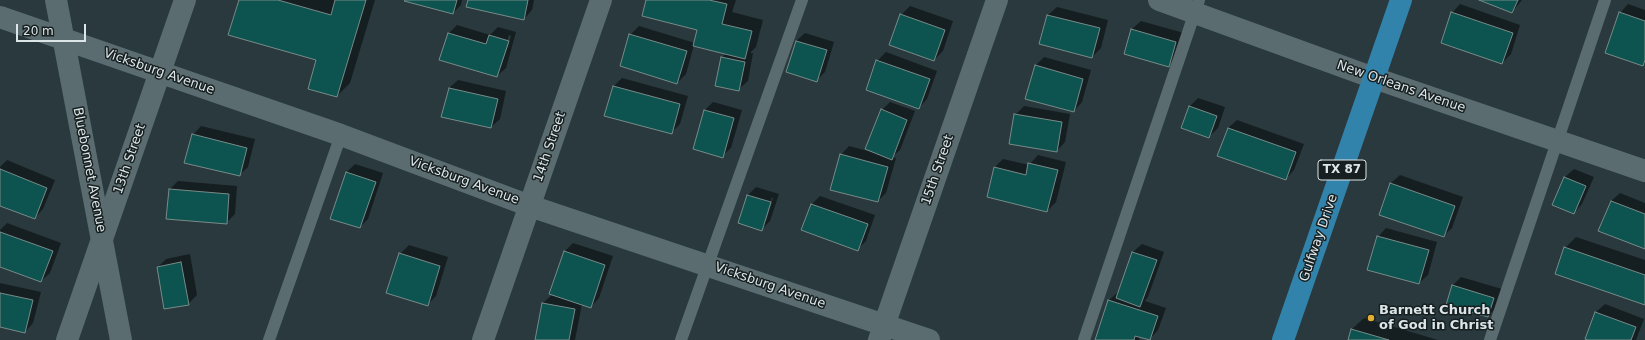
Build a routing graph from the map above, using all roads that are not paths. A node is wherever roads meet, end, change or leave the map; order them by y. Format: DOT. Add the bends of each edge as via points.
graph roads {
  1 [pos="56,0"];
  2 [pos="185,0"];
  3 [pos="601,0"];
  4 [pos="802,0"];
  5 [pos="997,0"];
  6 [pos="1159,0"];
  7 [pos="1401,0"];
  8 [pos="1605,0"];
  9 [pos="1197,6"];
  10 [pos="0,17"];
  11 [pos="64,39"];
  12 [pos="160,72"];
  13 [pos="1374,78"];
  14 [pos="341,135"];
  15 [pos="1558,141"];
  16 [pos="1645,171"];
  17 [pos="530,206"];
  18 [pos="102,239"];
  19 [pos="708,264"];
  20 [pos="881,332"];
  21 [pos="67,340"];
  22 [pos="121,340"];
  23 [pos="269,340"];
  24 [pos="483,340"];
  25 [pos="681,340"];
  26 [pos="929,340"];
  27 [pos="1084,340"];
  28 [pos="1283,340"];
  29 [pos="1490,340"];
  1 -- 11 [label="street, Bluebonnet Avenue"];
  2 -- 12 [label="street, 13th Street"];
  3 -- 17 [label="street, 14th Street"];
  4 -- 19 [label="lane"];
  5 -- 20 [label="street, 15th Street"];
  6 -- 9 [label="street, New Orleans Avenue"];
  7 -- 13 [label="main road, Gulfway Drive / TX 87"];
  8 -- 15 [label="lane"];
  9 -- 13 [label="street, New Orleans Avenue"];
  9 -- 27 [label="lane"];
  10 -- 11 [label="street, Vicksburg Avenue"];
  11 -- 12 [label="street, Vicksburg Avenue"];
  11 -- 18 [label="street, Bluebonnet Avenue"];
  12 -- 14 [label="street, Vicksburg Avenue"];
  12 -- 18 [label="street, 13th Street"];
  13 -- 15 [label="street, New Orleans Avenue"];
  13 -- 28 [label="main road, Gulfway Drive / TX 87"];
  14 -- 17 [label="street, Vicksburg Avenue"];
  14 -- 23 [label="lane"];
  15 -- 16 [label="street, New Orleans Avenue"];
  15 -- 29 [label="lane"];
  17 -- 19 [label="street, Vicksburg Avenue"];
  17 -- 24 [label="street, 14th Street"];
  18 -- 21 [label="street, 13th Street"];
  18 -- 22 [label="street, Bluebonnet Avenue"];
  19 -- 20 [label="street, Vicksburg Avenue"];
  19 -- 25 [label="lane"];
  20 -- 26 [label="street, Vicksburg Avenue"];
}
